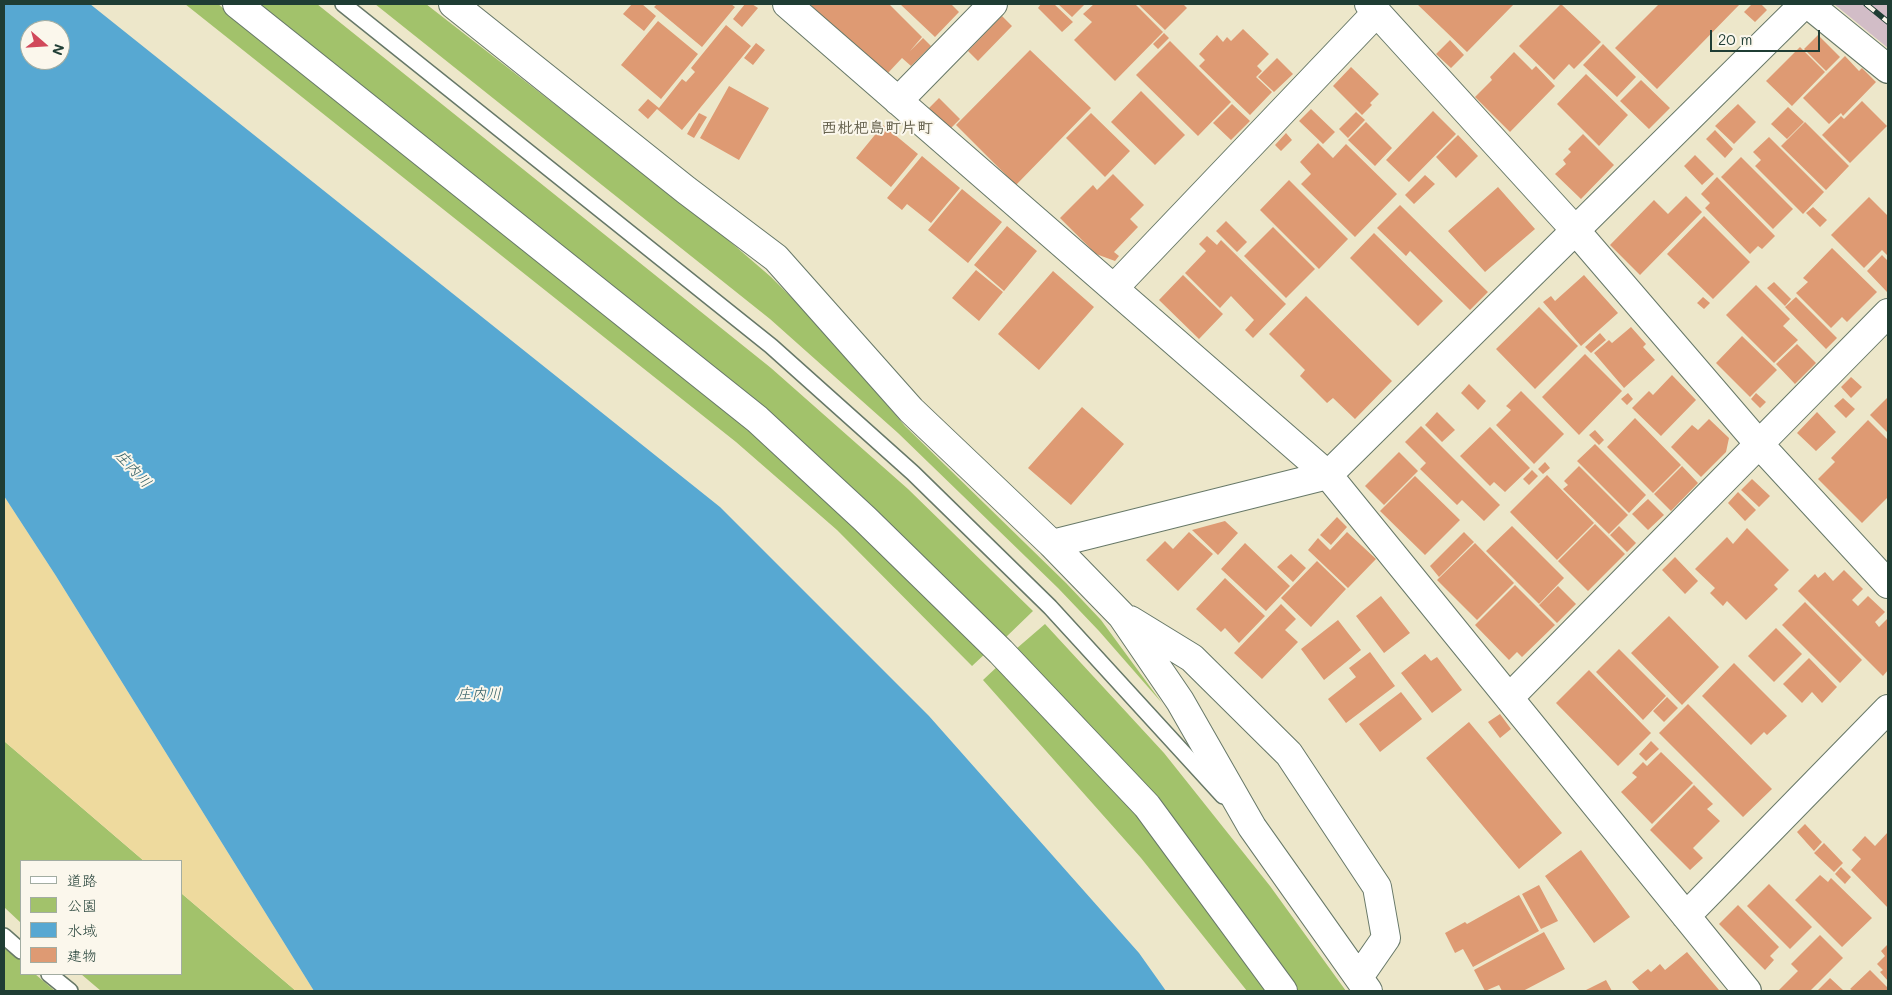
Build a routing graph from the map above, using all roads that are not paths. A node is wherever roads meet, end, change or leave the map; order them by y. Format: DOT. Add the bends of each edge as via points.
graph roads {
  1 [pos="237,4"];
  2 [pos="343,4"];
  3 [pos="453,4"];
  4 [pos="787,4"];
  5 [pos="993,4"];
  6 [pos="1804,4"];
  7 [pos="1808,4"];
  8 [pos="1373,8"];
  9 [pos="1888,69"];
  10 [pos="898,101"];
  11 [pos="1576,231"];
  12 [pos="1114,288"];
  13 [pos="1888,313"];
  14 [pos="1759,444"];
  15 [pos="1328,475"];
  16 [pos="1052,544"];
  17 [pos="1888,584"];
  18 [pos="1122,616"];
  19 [pos="1509,698"];
  20 [pos="1888,709"];
  21 [pos="1252,828"];
  22 [pos="1686,916"];
  23 [pos="4,936"];
  24 [pos="20,949"];
  25 [pos="50,975"];
  26 [pos="1364,984"];
  27 [pos="70,991"];
  28 [pos="1282,991"];
  29 [pos="1747,991"];
  1 -- 28 [label="street" via="757,419 865,519 1001,652 1147,806"];
  2 -- 21 [label="lane" via="771,346 913,473 1050,607"];
  3 -- 16 [label="street" via="776,258 911,410"];
  4 -- 10 [label="street"];
  5 -- 10 [label="street"];
  6 -- 11 [label="street"];
  7 -- 9 [label="street"];
  8 -- 11 [label="street"];
  8 -- 12 [label="street"];
  10 -- 12 [label="street"];
  11 -- 14 [label="street"];
  11 -- 15 [label="street"];
  12 -- 15 [label="street"];
  13 -- 14 [label="street"];
  14 -- 17 [label="street"];
  14 -- 19 [label="street"];
  15 -- 16 [label="street"];
  15 -- 19 [label="street"];
  16 -- 18 [label="street"];
  18 -- 21 [label="street" via="1180,701"];
  18 -- 26 [label="street" via="1192,658 1289,754 1377,887 1386,938"];
  19 -- 22 [label="street"];
  20 -- 22 [label="street"];
  21 -- 26 [label="street"];
  22 -- 29 [label="street"];
  23 -- 24 [label="lane"];
  25 -- 27 [label="lane"];
}
